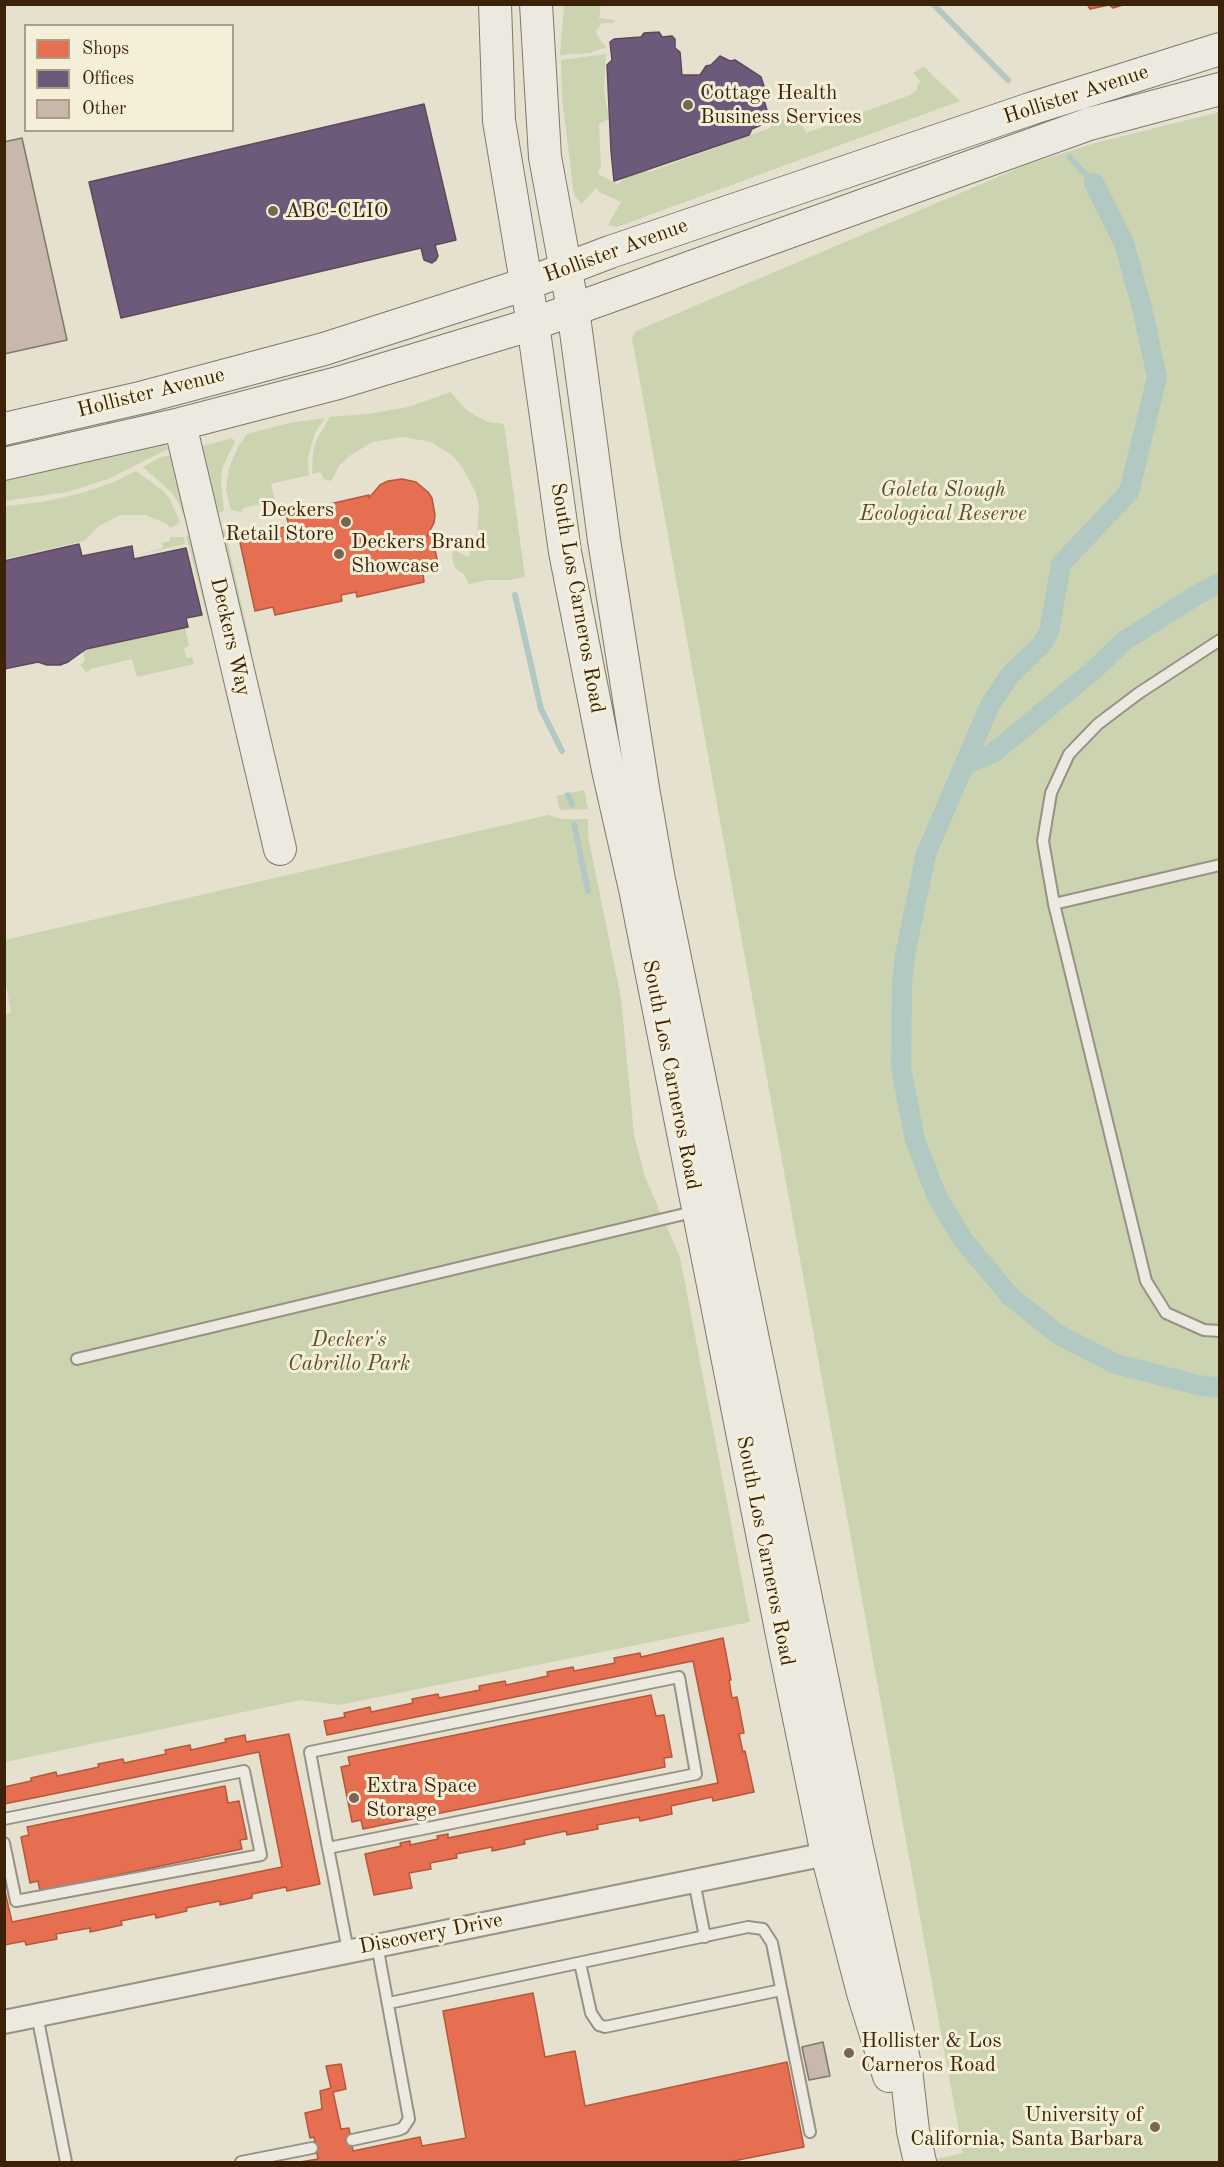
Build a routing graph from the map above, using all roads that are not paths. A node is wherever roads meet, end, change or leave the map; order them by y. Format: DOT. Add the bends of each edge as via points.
graph roads {
  1 [pos="495,4"];
  2 [pos="536,4"];
  3 [pos="1220,49"];
  4 [pos="1220,89"];
  5 [pos="566,269"];
  6 [pos="526,284"];
  7 [pos="573,309"];
  8 [pos="533,324"];
  9 [pos="180,424"];
  10 [pos="4,429"];
  11 [pos="4,464"];
  12 [pos="1220,640"];
  13 [pos="280,849"];
  14 [pos="1220,865"];
  15 [pos="1053,904"];
  16 [pos="697,1211"];
  17 [pos="1220,1331"];
  18 [pos="77,1359"];
  19 [pos="4,1819"];
  20 [pos="4,1843"];
  21 [pos="328,1848"];
  22 [pos="842,1851"];
  23 [pos="694,1881"];
  24 [pos="705,1937"];
  25 [pos="377,1945"];
  26 [pos="348,1951"];
  27 [pos="580,1963"];
  28 [pos="781,1990"];
  29 [pos="389,2003"];
  30 [pos="37,2015"];
  31 [pos="4,2022"];
  32 [pos="810,2132"];
  33 [pos="352,2139"];
  34 [pos="312,2148"];
  35 [pos="66,2163"];
  36 [pos="241,2163"];
  37 [pos="920,2163"];
  1 -- 6 [label="main road, South Los Carneros Road" via="499,121"];
  2 -- 5 [label="main road, South Los Carneros Road" via="545,157"];
  3 -- 5 [label="main road, Hollister Avenue" via="1033,108"];
  4 -- 7 [label="main road, Hollister Avenue" via="1089,124"];
  5 -- 6 [label="main road, Hollister Avenue"];
  5 -- 7 [label="main road, South Los Carneros Road"];
  6 -- 8 [label="main road, South Los Carneros Road"];
  6 -- 10 [label="main road, Hollister Avenue" via="324,349"];
  7 -- 8 [label="main road, Hollister Avenue"];
  7 -- 22 [label="main road, South Los Carneros Road" via="604,540 655,857"];
  8 -- 9 [label="main road, Hollister Avenue" via="338,383"];
  8 -- 16 [label="main road, South Los Carneros Road" via="565,552"];
  9 -- 11 [label="main road, Hollister Avenue"];
  9 -- 13 [label="main road, Deckers Way"];
  12 -- 15 [label="lane" via="1139,693 1069,754 1051,793 1043,841"];
  14 -- 15 [label="lane"];
  15 -- 17 [label="lane" via="1146,1281 1166,1313 1204,1330"];
  16 -- 18 [label="lane"];
  16 -- 22 [label="main road, South Los Carneros Road"];
  19 -- 20 [label="lane" via="244,1771 261,1855 16,1901"];
  21 -- 21 [label="lane" via="310,1752 680,1677 696,1774"];
  21 -- 26 [label="lane"];
  22 -- 23 [label="street, Discovery Drive"];
  22 -- 37 [label="main road, South Los Carneros Road" via="906,2069"];
  23 -- 24 [label="lane"];
  23 -- 25 [label="street, Discovery Drive"];
  24 -- 27 [label="lane"];
  24 -- 28 [label="lane" via="748,1927 763,1929 772,1943"];
  25 -- 26 [label="street, Discovery Drive"];
  25 -- 29 [label="lane"];
  26 -- 30 [label="street, Discovery Drive"];
  27 -- 28 [label="lane" via="591,2013 605,2027"];
  27 -- 29 [label="lane"];
  28 -- 32 [label="lane"];
  29 -- 33 [label="lane" via="409,2119 398,2130"];
  30 -- 31 [label="street, Discovery Drive"];
  30 -- 35 [label="lane"];
  34 -- 36 [label="lane"];
}
